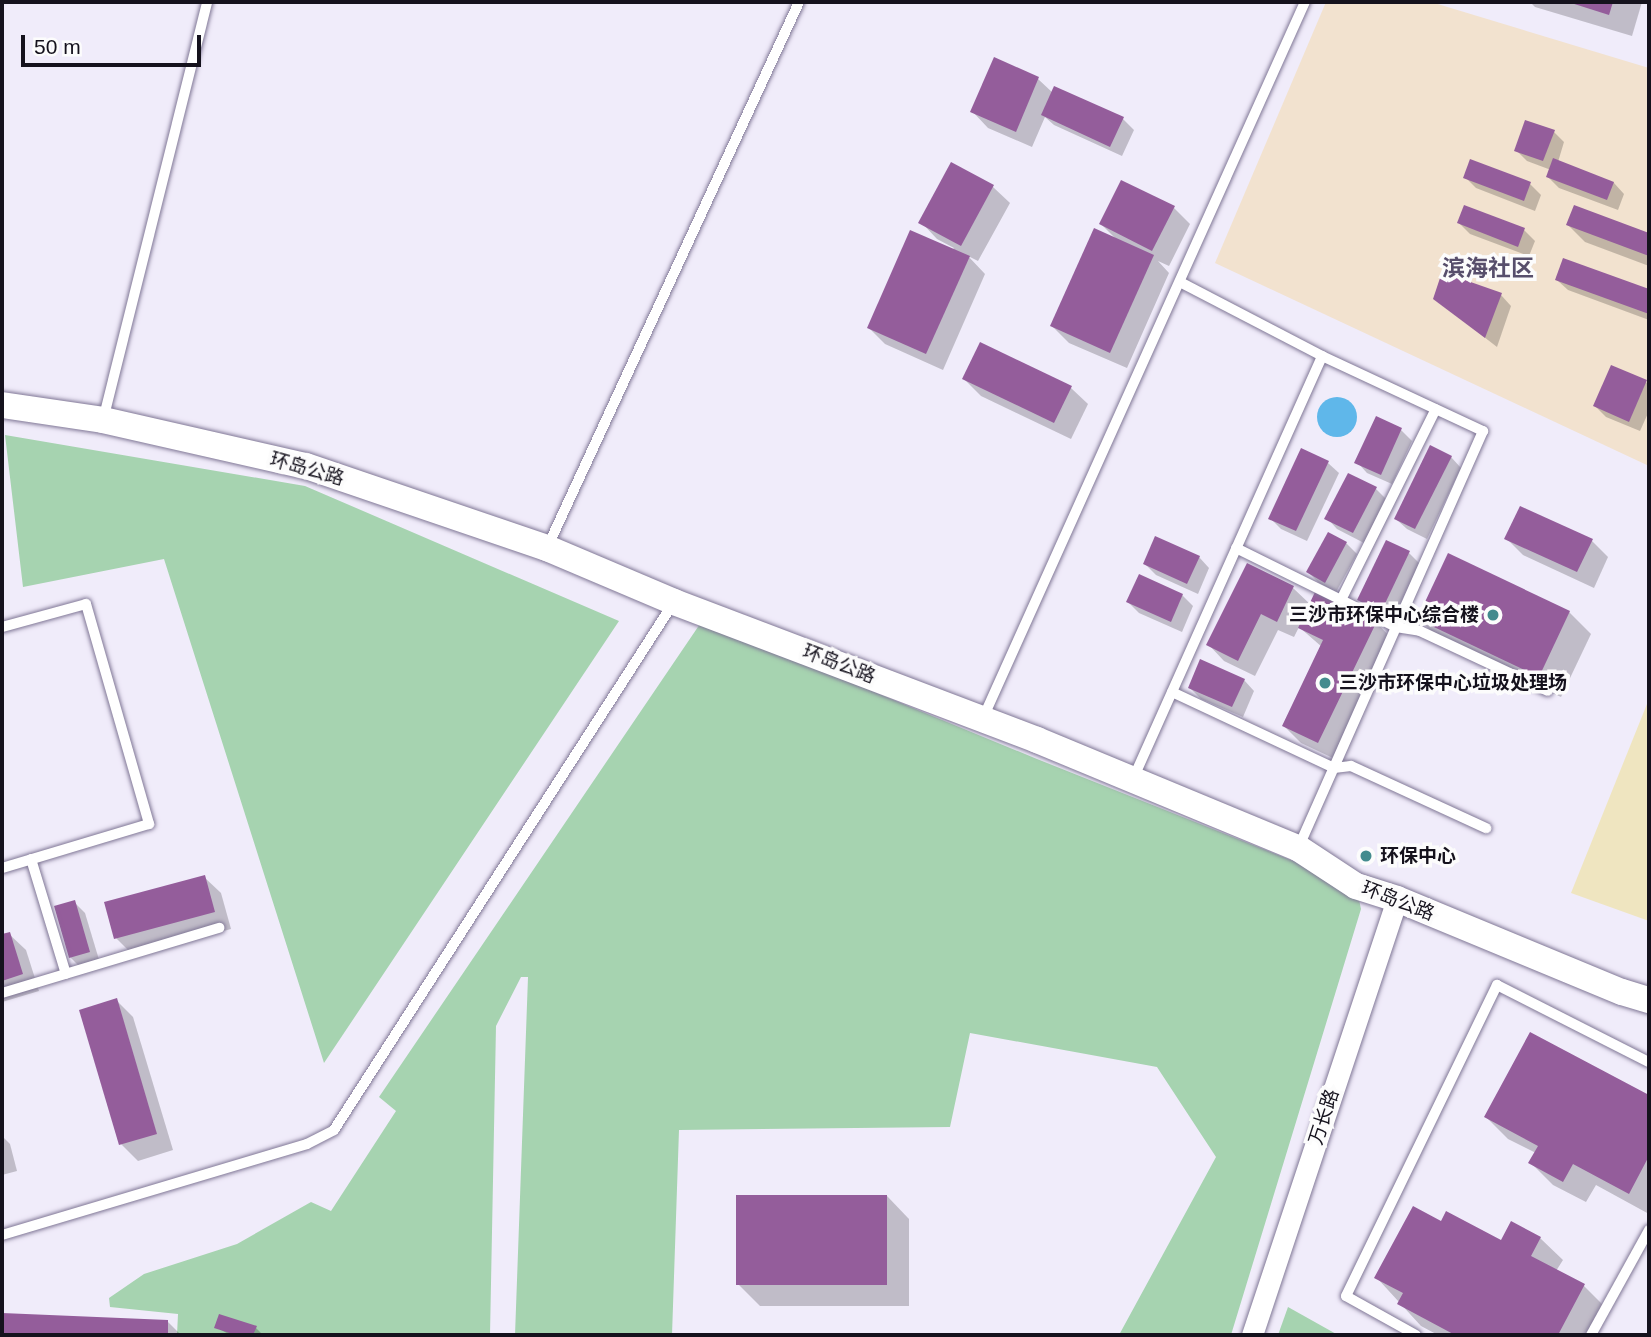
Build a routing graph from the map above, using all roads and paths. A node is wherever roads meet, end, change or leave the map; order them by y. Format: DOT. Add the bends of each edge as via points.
graph roads {
  1 [pos="207,2"];
  2 [pos="799,2"];
  3 [pos="1304,2"];
  4 [pos="1180,282"];
  5 [pos="1322,356"];
  6 [pos="2,405"];
  7 [pos="1436,409"];
  8 [pos="103,421"];
  9 [pos="547,548"];
  10 [pos="1236,548"];
  11 [pos="1341,600"];
  12 [pos="674,601"];
  13 [pos="2,627"];
  14 [pos="1396,627"];
  15 [pos="1548,691"];
  16 [pos="1172,692"];
  17 [pos="983,718"];
  18 [pos="1334,768"];
  19 [pos="1133,779"];
  20 [pos="1486,828"];
  21 [pos="1298,848"];
  22 [pos="31,859"];
  23 [pos="2,868"];
  24 [pos="1397,899"];
  25 [pos="219,928"];
  26 [pos="66,974"];
  27 [pos="2,993"];
  28 [pos="1649,1000"];
  29 [pos="1649,1062"];
  30 [pos="1649,1230"];
  31 [pos="2,1235"];
  32 [pos="1252,1335"];
  33 [pos="1416,1335"];
  34 [pos="1591,1335"];
  1 -- 8 [label="lane"];
  2 -- 9 [label="lane"];
  3 -- 4 [label="lane"];
  4 -- 5 [label="lane"];
  4 -- 17 [label="lane"];
  5 -- 7 [label="lane"];
  5 -- 10 [label="lane"];
  6 -- 8 [label="street, 环岛公路"];
  7 -- 11 [label="lane"];
  7 -- 14 [label="lane" via="1483,431"];
  8 -- 9 [label="street, 环岛公路" via="306,466"];
  9 -- 12 [label="street, 环岛公路"];
  10 -- 11 [label="lane"];
  10 -- 16 [label="lane"];
  11 -- 14 [label="lane"];
  12 -- 17 [label="street, 环岛公路"];
  12 -- 31 [label="lane" via="334,1130 307,1144"];
  13 -- 22 [label="lane" via="86,604 149,824"];
  14 -- 15 [label="lane" via="1420,631"];
  14 -- 18 [label="lane"];
  16 -- 18 [label="lane"];
  16 -- 19 [label="lane"];
  17 -- 19 [label="street, 环岛公路"];
  18 -- 20 [label="lane" via="1351,766"];
  18 -- 21 [label="lane"];
  19 -- 21 [label="street, 环岛公路"];
  21 -- 24 [label="street, 环岛公路" via="1356,886"];
  22 -- 23 [label="lane"];
  22 -- 26 [label="lane"];
  24 -- 28 [label="street, 环岛公路"];
  24 -- 32 [label="street, 万长路"];
  25 -- 26 [label="lane"];
  26 -- 27 [label="lane"];
  29 -- 33 [label="lane" via="1497,985 1346,1296"];
  30 -- 34 [label="lane"];
}
